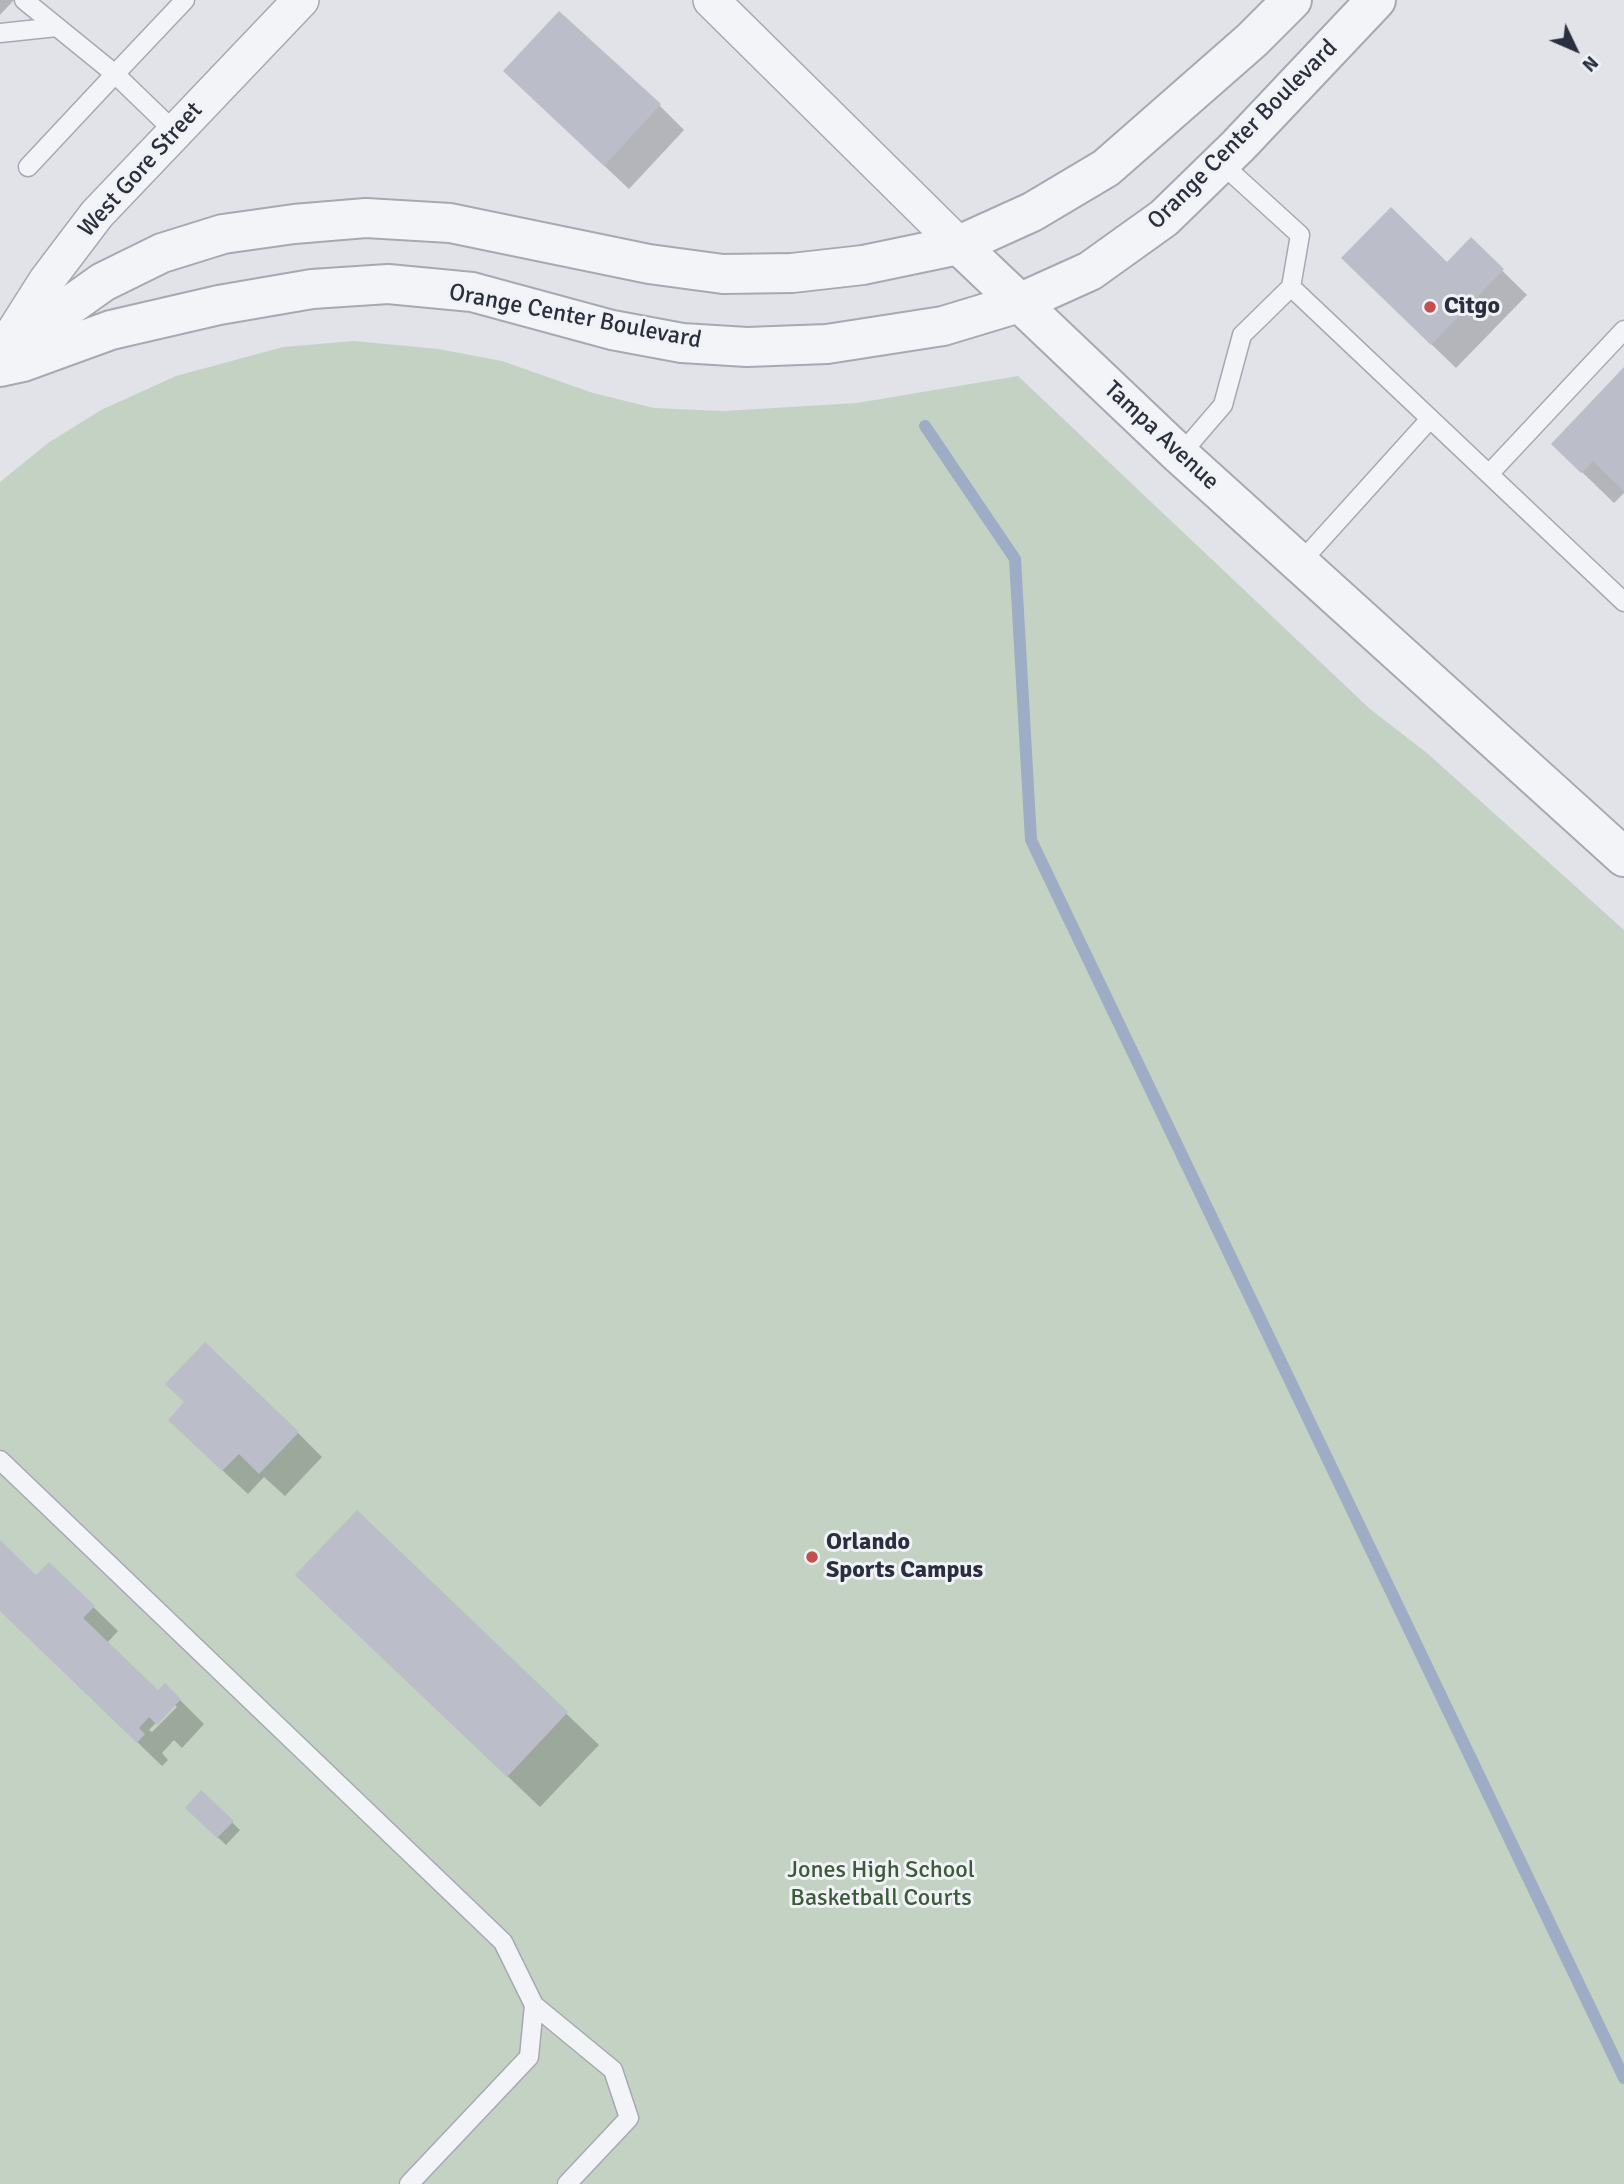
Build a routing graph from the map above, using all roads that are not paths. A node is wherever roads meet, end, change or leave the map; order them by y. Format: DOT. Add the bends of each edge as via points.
graph roads {
  1 [pos="23,0"];
  2 [pos="186,0"];
  3 [pos="301,0"];
  4 [pos="711,0"];
  5 [pos="1376,0"];
  6 [pos="1281,4"];
  7 [pos="57,27"];
  8 [pos="0,33"];
  9 [pos="115,74"];
  10 [pos="164,141"];
  11 [pos="1221,163"];
  12 [pos="28,167"];
  13 [pos="960,245"];
  14 [pos="1291,287"];
  15 [pos="1019,303"];
  16 [pos="1624,330"];
  17 [pos="0,354"];
  18 [pos="0,361"];
  19 [pos="0,367"];
  20 [pos="1430,419"];
  21 [pos="1180,455"];
  22 [pos="1489,474"];
  23 [pos="1299,564"];
  24 [pos="1624,602"];
  25 [pos="1624,857"];
  26 [pos="0,1460"];
  27 [pos="534,2005"];
  28 [pos="409,2184"];
  29 [pos="567,2184"];
  1 -- 7 [label="lane"];
  2 -- 9 [label="lane"];
  3 -- 10 [label="street, West Gore Street"];
  4 -- 13 [label="street, Tampa Avenue"];
  5 -- 11 [label="street, Orange Center Boulevard"];
  6 -- 13 [label="street" via="1252,40 1106,168 1032,212"];
  7 -- 8 [label="lane"];
  7 -- 9 [label="lane"];
  9 -- 10 [label="lane"];
  9 -- 12 [label="lane"];
  10 -- 17 [label="street, West Gore Street" via="97,214 47,280"];
  11 -- 14 [label="lane" via="1300,235"];
  11 -- 15 [label="street, Orange Center Boulevard" via="1164,218 1090,271"];
  13 -- 15 [label="street, Tampa Avenue"];
  13 -- 18 [label="street" via="863,265 723,274 649,264 450,223 366,218 295,224 223,234 162,253 103,282"];
  14 -- 20 [label="lane"];
  14 -- 21 [label="lane" via="1242,335 1223,405"];
  15 -- 19 [label="street, Orange Center Boulevard" via="943,326 827,344 747,347 682,343 612,330 472,292 388,284 312,289 219,304 111,330"];
  15 -- 21 [label="street, Tampa Avenue"];
  16 -- 22 [label="lane"];
  20 -- 22 [label="lane"];
  20 -- 23 [label="lane"];
  21 -- 23 [label="street, Tampa Avenue"];
  22 -- 24 [label="lane"];
  23 -- 25 [label="street, Tampa Avenue"];
  26 -- 27 [label="lane" via="503,1942"];
  27 -- 28 [label="lane" via="529,2057"];
  27 -- 29 [label="lane" via="613,2070 629,2118"];
}
